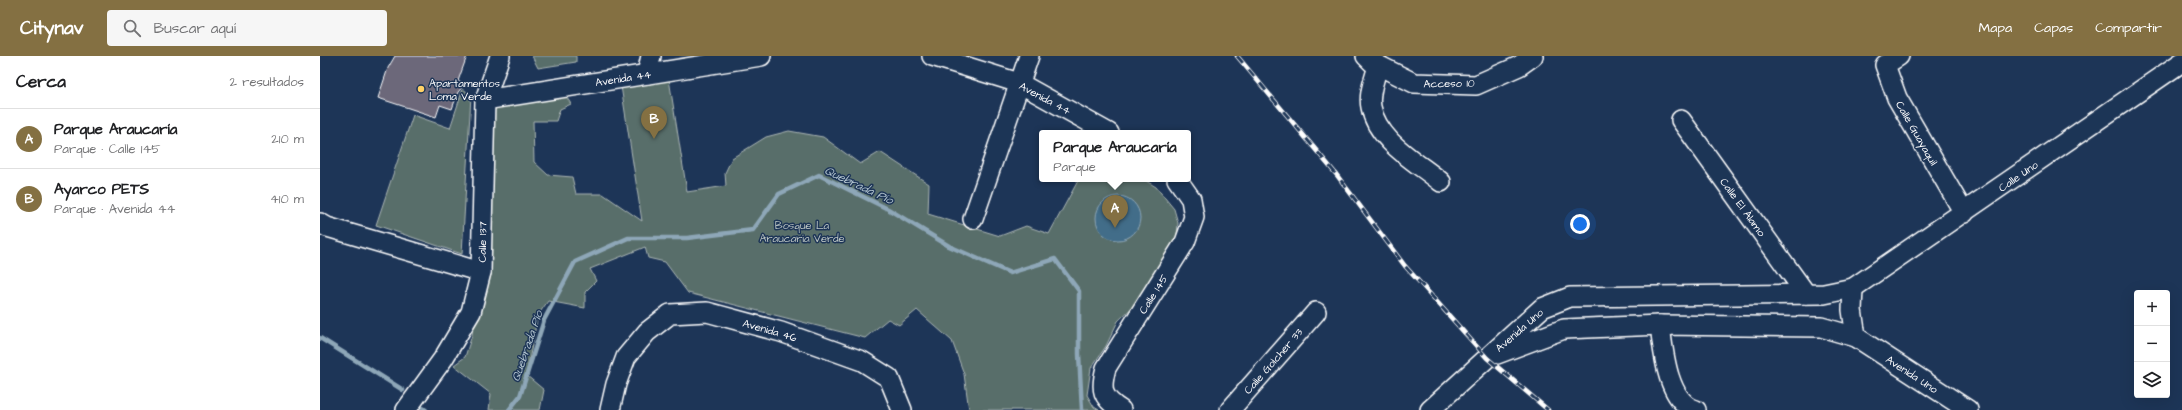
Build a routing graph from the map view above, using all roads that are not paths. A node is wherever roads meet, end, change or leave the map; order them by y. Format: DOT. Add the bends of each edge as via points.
graph roads {
  1 [pos="500,56"];
  2 [pos="651,56"];
  3 [pos="761,56"];
  4 [pos="932,56"];
  5 [pos="1029,56"];
  6 [pos="1533,56"];
  7 [pos="1899,56"];
  8 [pos="1372,61"];
  9 [pos="2182,62"];
  10 [pos="647,74"];
  11 [pos="1019,83"];
  12 [pos="485,100"];
  13 [pos="1681,120"];
  14 [pos="1104,130"];
  15 [pos="1179,182"];
  16 [pos="1441,182"];
  17 [pos="1964,213"];
  18 [pos="973,219"];
  19 [pos="320,223"];
  20 [pos="481,272"];
  21 [pos="1815,294"];
  22 [pos="1852,301"];
  23 [pos="1316,312"];
  24 [pos="1660,325"];
  25 [pos="1821,327"];
  26 [pos="1856,337"];
  27 [pos="1487,358"];
  28 [pos="406,410"];
  29 [pos="610,410"];
  30 [pos="902,410"];
  31 [pos="1121,410"];
  32 [pos="1230,410"];
  33 [pos="1430,410"];
  34 [pos="1696,410"];
  35 [pos="1968,410"];
  1 -- 12 [label="street, Calle 137"];
  2 -- 10 [label="street"];
  3 -- 10 [label="street, Avenida 44"];
  4 -- 11 [label="street, Avenida 44"];
  5 -- 11 [label="street"];
  6 -- 8 [label="street, Acceso 10" via="1519,66 1476,85 1414,83"];
  7 -- 17 [label="street, Calle Guayaquil" via="1885,65 1897,98"];
  8 -- 16 [label="street" via="1371,108 1378,125 1388,140"];
  9 -- 17 [label="street, Calle Uno"];
  10 -- 12 [label="street, Avenida 44"];
  11 -- 14 [label="street, Avenida 44"];
  11 -- 18 [label="street"];
  12 -- 20 [label="street, Calle 137"];
  13 -- 21 [label="street, Calle El Álamo"];
  15 -- 31 [label="street, Calle 145" via="1191,199 1194,216 1186,242 1106,368 1101,386 1109,403"];
  17 -- 22 [label="street, Calle Uno"];
  19 -- 20 [label="street"];
  20 -- 28 [label="street, Calle 137" via="471,312 443,359"];
  21 -- 22 [label="street, Avenida Uno"];
  21 -- 27 [label="street, Avenida Uno" via="1570,297 1542,308"];
  22 -- 25 [label="street, Calle Uno" via="1842,318"];
  22 -- 26 [label="street"];
  23 -- 32 [label="street, Calle Golcher 33"];
  24 -- 25 [label="street, Avenida Uno"];
  24 -- 27 [label="street, Avenida Uno" via="1564,329"];
  24 -- 34 [label="street" via="1664,358 1674,392 1690,408"];
  25 -- 26 [label="street, Avenida Uno"];
  26 -- 35 [label="street, Avenida Uno"];
  27 -- 33 [label="street"];
  29 -- 30 [label="street, Avenida 46" via="626,357 647,332 670,314 707,312 781,332 862,361 889,378"];
}
